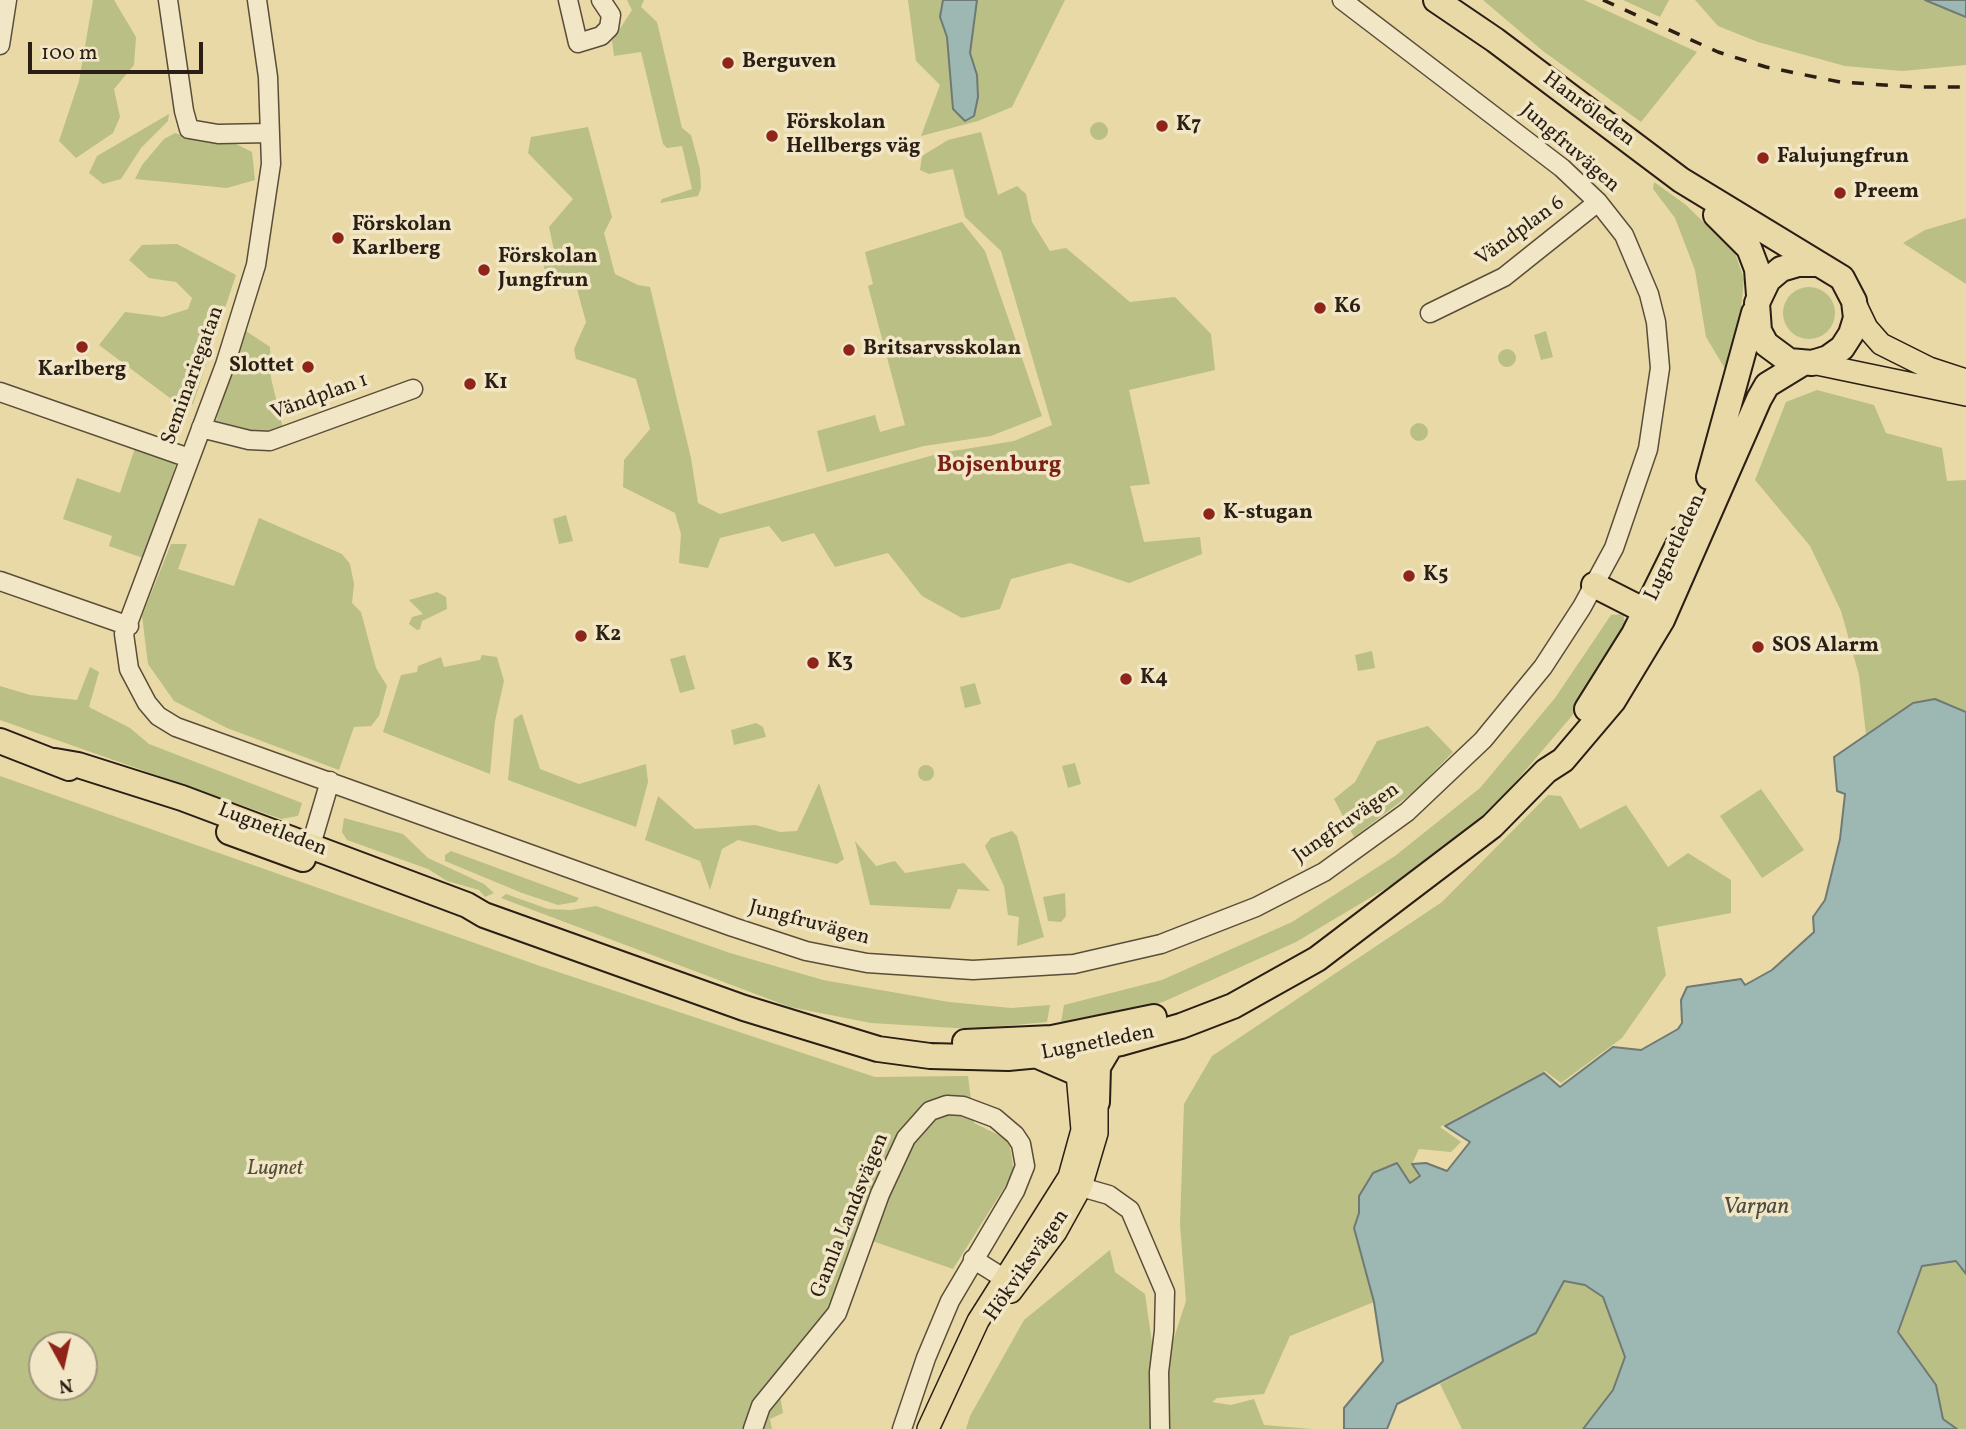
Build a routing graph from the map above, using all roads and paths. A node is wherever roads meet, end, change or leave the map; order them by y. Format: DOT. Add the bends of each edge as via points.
graph roads {
  1 [pos="7,0"];
  2 [pos="168,0"];
  3 [pos="257,0"];
  4 [pos="568,0"];
  5 [pos="601,0"];
  6 [pos="1342,0"];
  7 [pos="1436,0"];
  8 [pos="1458,0"];
  9 [pos="1495,40"];
  10 [pos="0,45"];
  11 [pos="270,133"];
  12 [pos="1681,180"];
  13 [pos="1598,202"];
  14 [pos="1818,264"];
  15 [pos="1758,299"];
  16 [pos="1854,301"];
  17 [pos="1430,313"];
  18 [pos="1808,363"];
  19 [pos="1966,380"];
  20 [pos="413,389"];
  21 [pos="0,392"];
  22 [pos="1966,395"];
  23 [pos="201,428"];
  24 [pos="189,458"];
  25 [pos="0,581"];
  26 [pos="1594,585"];
  27 [pos="1655,616"];
  28 [pos="129,626"];
  29 [pos="0,741"];
  30 [pos="330,782"];
  31 [pos="308,852"];
  32 [pos="1347,935"];
  33 [pos="827,1031"];
  34 [pos="1111,1045"];
  35 [pos="1079,1053"];
  36 [pos="1097,1102"];
  37 [pos="1074,1184"];
  38 [pos="973,1259"];
  39 [pos="1010,1283"];
  40 [pos="753,1429"];
  41 [pos="902,1429"];
  42 [pos="928,1429"];
  43 [pos="1160,1429"];
  1 -- 10 [label="street"];
  2 -- 11 [label="street" via="190,129 218,134"];
  3 -- 11 [label="street, Seminariegatan"];
  4 -- 5 [label="street" via="578,43 601,36 609,28 611,15"];
  6 -- 13 [label="street, Jungfruvägen" via="1554,162"];
  7 -- 9 [label="highway, Hanröleden"];
  8 -- 9 [label="highway, Hanröleden"];
  9 -- 12 [label="highway, Hanröleden"];
  11 -- 23 [label="street, Seminariegatan" via="271,164 256,265"];
  12 -- 14 [label="highway, Hanröleden"];
  12 -- 15 [label="highway, Hanröleden" via="1749,248 1757,269"];
  13 -- 17 [label="street, Vändplan 6" via="1504,277"];
  13 -- 26 [label="street, Jungfruvägen" via="1623,236 1640,272 1656,322 1660,359 1648,449 1614,548"];
  14 -- 15 [label="highway" via="1781,269 1768,280"];
  14 -- 16 [label="highway" via="1842,278"];
  15 -- 18 [label="highway" via="1756,317 1766,344 1776,354"];
  15 -- 27 [label="highway, Lugnetleden" via="1709,477"];
  16 -- 18 [label="highway" via="1856,318 1842,348"];
  16 -- 19 [label="main road" via="1881,344"];
  18 -- 22 [label="main road"];
  18 -- 27 [label="highway, Lugnetleden" via="1767,385"];
  20 -- 23 [label="street, Vändplan 1" via="270,440 249,440"];
  21 -- 24 [label="street"];
  23 -- 24 [label="street, Seminariegatan"];
  24 -- 28 [label="street, Seminariegatan"];
  25 -- 28 [label="street"];
  26 -- 27 [label="highway"];
  26 -- 30 [label="street, Jungfruvägen" via="1543,667 1483,740 1446,779 1375,838 1294,888 1213,925 1161,944 1074,964 926,970 807,951"];
  27 -- 32 [label="highway, Lugnetleden" via="1613,701 1563,760 1546,771 1492,826"];
  28 -- 30 [label="street, Jungfruvägen" via="131,647 150,691 195,731"];
  29 -- 31 [label="highway, Lugnetleden" via="182,814"];
  30 -- 31 [label="street"];
  31 -- 33 [label="highway, Lugnetleden" via="467,913 484,915 744,1008"];
  32 -- 34 [label="highway, Lugnetleden" via="1290,976 1233,1006"];
  32 -- 35 [label="highway, Lugnetleden"];
  33 -- 35 [label="highway, Lugnetleden" via="947,1042 1015,1040"];
  33 -- 35 [label="highway, Lugnetleden" via="904,1054 956,1058"];
  34 -- 35 [label="highway, Lugnetleden"];
  34 -- 36 [label="highway" via="1098,1068"];
  35 -- 36 [label="main road, Hökviksvägen"];
  35 -- 37 [label="main road, Hökviksvägen" via="1082,1130"];
  36 -- 37 [label="main road, Hökviksvägen" via="1095,1144"];
  37 -- 39 [label="main road, Hökviksvägen" via="1056,1232"];
  37 -- 43 [label="street, Hökviksvägen" via="1109,1195 1130,1210 1164,1292"];
  38 -- 39 [label="street"];
  38 -- 40 [label="street, Gamla Landsvägen" via="1019,1183 1025,1155 1016,1135 995,1118 963,1106 940,1107 920,1120 906,1138 880,1194 837,1313 761,1406"];
  38 -- 41 [label="street, Gamla Landsvägen" via="926,1358"];
  39 -- 42 [label="main road, Hökviksvägen" via="986,1326 969,1341"];
}
